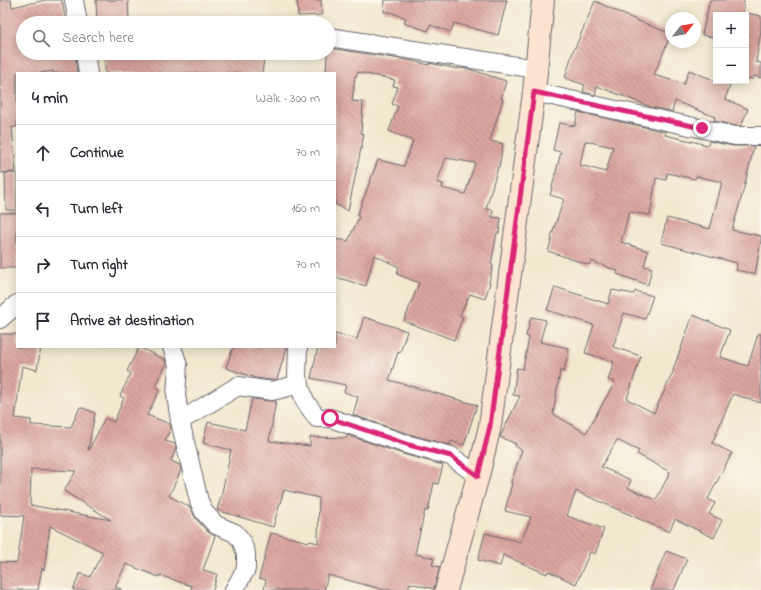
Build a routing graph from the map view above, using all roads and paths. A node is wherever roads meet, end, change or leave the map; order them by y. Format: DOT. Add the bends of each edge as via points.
graph roads {
  1 [pos="74,0"];
  2 [pos="544,0"];
  3 [pos="77,16"];
  4 [pos="336,38"];
  5 [pos="85,60"];
  6 [pos="537,70"];
  7 [pos="88,72"];
  8 [pos="534,92"];
  9 [pos="761,136"];
  10 [pos="16,305"];
  11 [pos="0,319"];
  12 [pos="172,348"];
  13 [pos="298,348"];
  14 [pos="300,384"];
  15 [pos="180,421"];
  16 [pos="478,476"];
  17 [pos="234,590"];
  18 [pos="446,590"];
  1 -- 3 [label="street"];
  2 -- 6 [label="street"];
  4 -- 6 [label="street"];
  5 -- 7 [label="street"];
  6 -- 8 [label="street"];
  8 -- 9 [label="street" via="735,136"];
  8 -- 16 [label="street" via="490,426"];
  10 -- 11 [label="street"];
  12 -- 15 [label="street" via="178,365 176,394"];
  13 -- 14 [label="street" via="297,378"];
  14 -- 15 [label="street" via="272,391 238,386"];
  14 -- 16 [label="street" via="305,401 318,418 330,418 409,445 451,456"];
  15 -- 17 [label="street" via="204,512 216,525 235,533 246,553 246,568"];
  16 -- 18 [label="street"];
}
